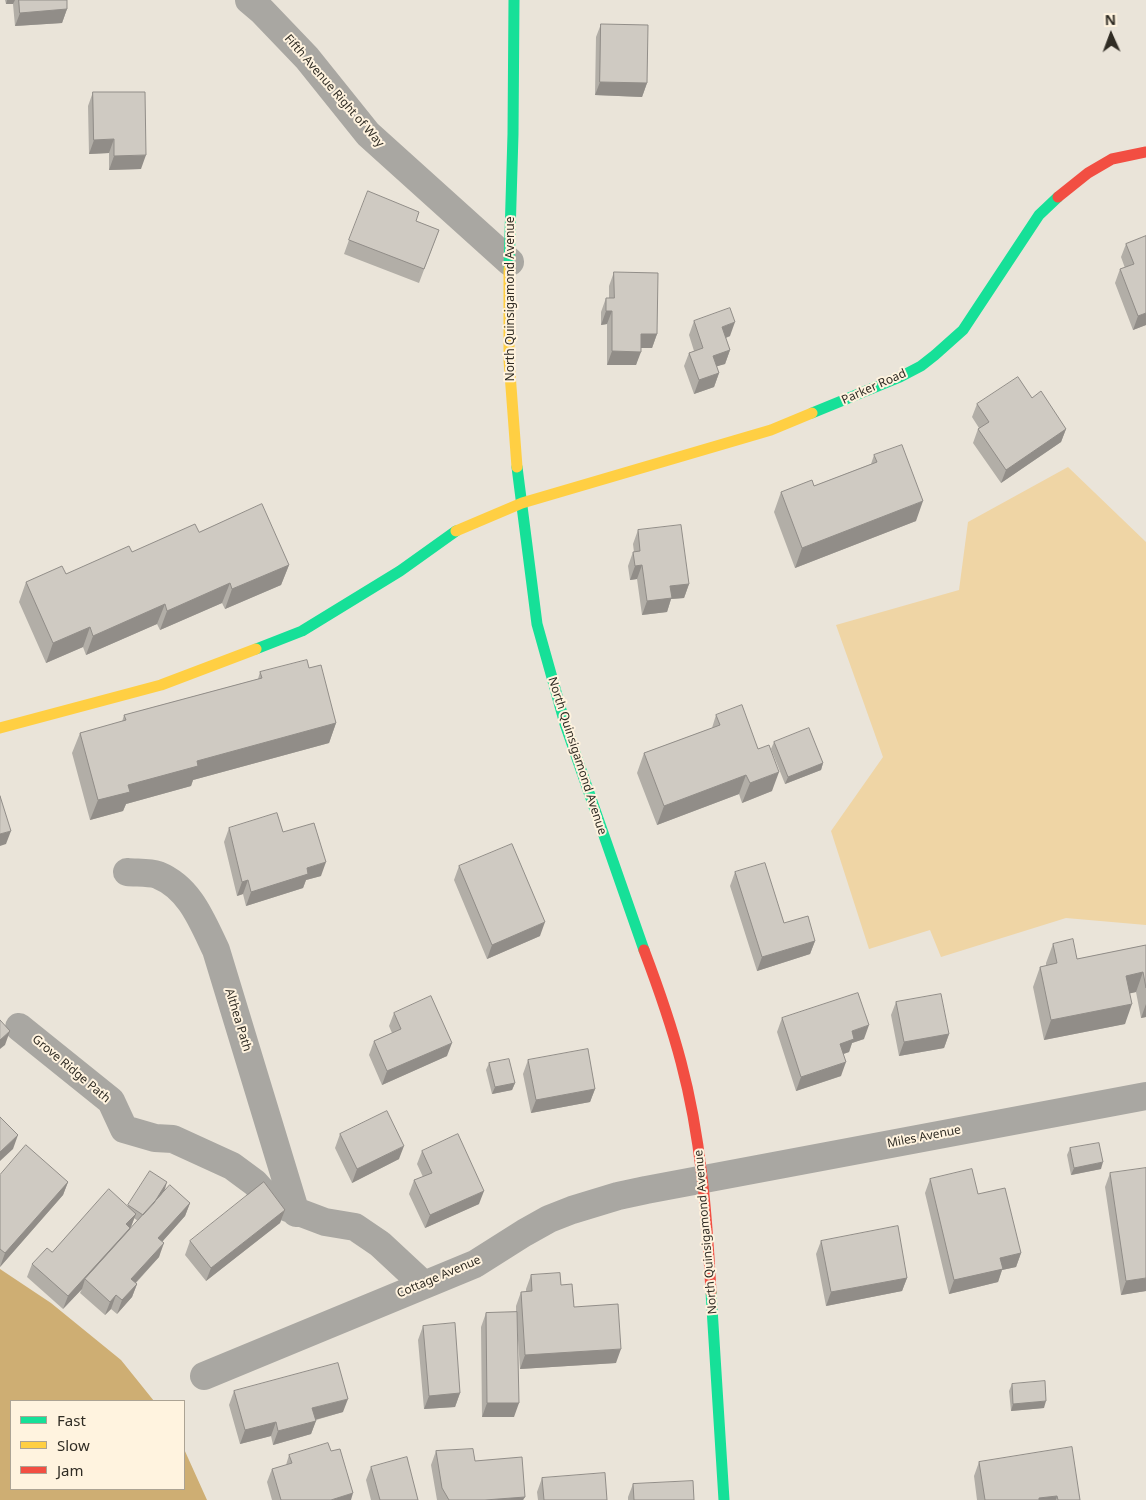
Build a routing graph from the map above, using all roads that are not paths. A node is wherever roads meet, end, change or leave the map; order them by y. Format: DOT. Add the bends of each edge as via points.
graph roads {
  1 [pos="249,0"];
  2 [pos="514,0"];
  3 [pos="1146,152"];
  4 [pos="510,262"];
  5 [pos="522,503"];
  6 [pos="0,728"];
  7 [pos="127,872"];
  8 [pos="19,1027"];
  9 [pos="1146,1096"];
  10 [pos="703,1180"];
  11 [pos="296,1213"];
  12 [pos="423,1284"];
  13 [pos="204,1376"];
  14 [pos="724,1500"];
  1 -- 4 [label="street, Fifth Avenue Right of Way" via="307,58 368,134"];
  2 -- 4 [label="main road, North Quinsigamond Avenue"];
  3 -- 5 [label="main road, Parker Road" via="1112,159 1088,173 1039,215 963,330 918,368 770,430"];
  4 -- 5 [label="main road, North Quinsigamond Avenue" via="509,360"];
  5 -- 6 [label="main road, Parker Road" via="459,529 400,571 302,631 161,685"];
  5 -- 10 [label="main road, North Quinsigamond Avenue" via="537,624 550,674 564,724 665,1008 690,1101"];
  7 -- 11 [label="street, Althea Path" via="157,875 178,887 198,913 216,950"];
  8 -- 11 [label="street, Grove Ridge Path" via="111,1101 124,1129 154,1138 173,1139 232,1166 272,1202"];
  9 -- 10 [label="street, Miles Avenue"];
  10 -- 12 [label="street, Cottage Avenue" via="618,1196 572,1210 549,1219 475,1264"];
  10 -- 14 [label="main road, North Quinsigamond Avenue"];
  11 -- 12 [label="street, Grove Ridge Path" via="354,1227 380,1244"];
  12 -- 13 [label="street, Cottage Avenue"];
}
